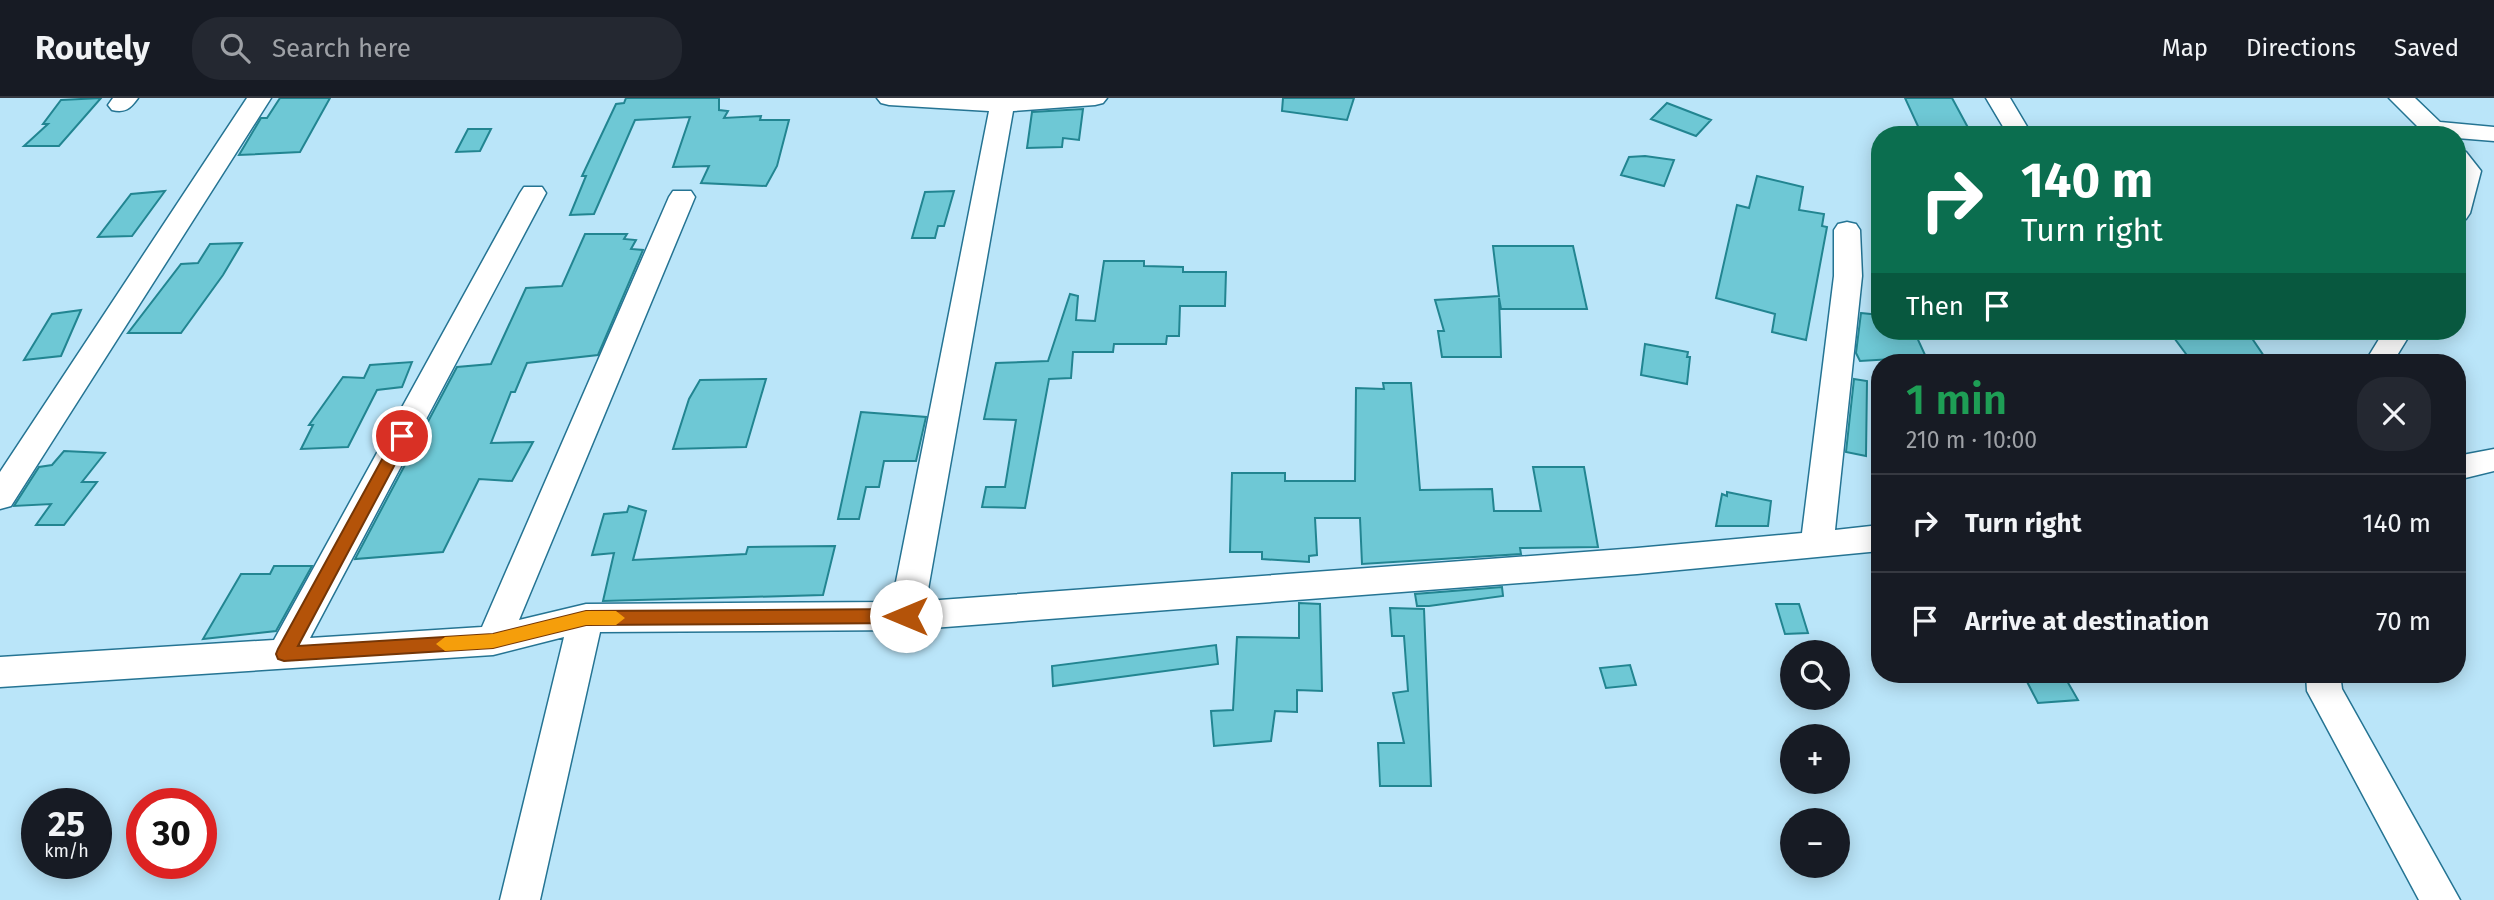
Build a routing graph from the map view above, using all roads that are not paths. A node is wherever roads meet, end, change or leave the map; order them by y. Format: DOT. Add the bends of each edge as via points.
graph roads {
  1 [pos="259,98"];
  2 [pos="889,98"];
  3 [pos="1095,98"];
  4 [pos="1997,98"];
  5 [pos="2401,98"];
  6 [pos="1002,105"];
  7 [pos="2014,126"];
  8 [pos="2431,126"];
  9 [pos="2466,133"];
  10 [pos="2494,134"];
  11 [pos="533,194"];
  12 [pos="682,197"];
  13 [pos="1847,230"];
  14 [pos="2494,460"];
  15 [pos="2466,466"];
  16 [pos="0,497"];
  17 [pos="1871,539"];
  18 [pos="1816,544"];
  19 [pos="906,616"];
  20 [pos="586,618"];
  21 [pos="493,641"];
  22 [pos="284,654"];
  23 [pos="0,672"];
  24 [pos="2324,683"];
  25 [pos="520,900"];
  26 [pos="2440,900"];
  1 -- 16 [label="street"];
  2 -- 6 [label="street"];
  3 -- 6 [label="street"];
  4 -- 7 [label="street"];
  5 -- 8 [label="street"];
  6 -- 19 [label="street"];
  9 -- 10 [label="street"];
  11 -- 22 [label="street"];
  12 -- 21 [label="street"];
  13 -- 18 [label="street" via="1848,276"];
  14 -- 15 [label="street"];
  17 -- 18 [label="street"];
  18 -- 19 [label="street"];
  19 -- 20 [label="street"];
  20 -- 21 [label="street"];
  20 -- 25 [label="street"];
  21 -- 22 [label="street"];
  22 -- 23 [label="street"];
  24 -- 26 [label="street"];
}
